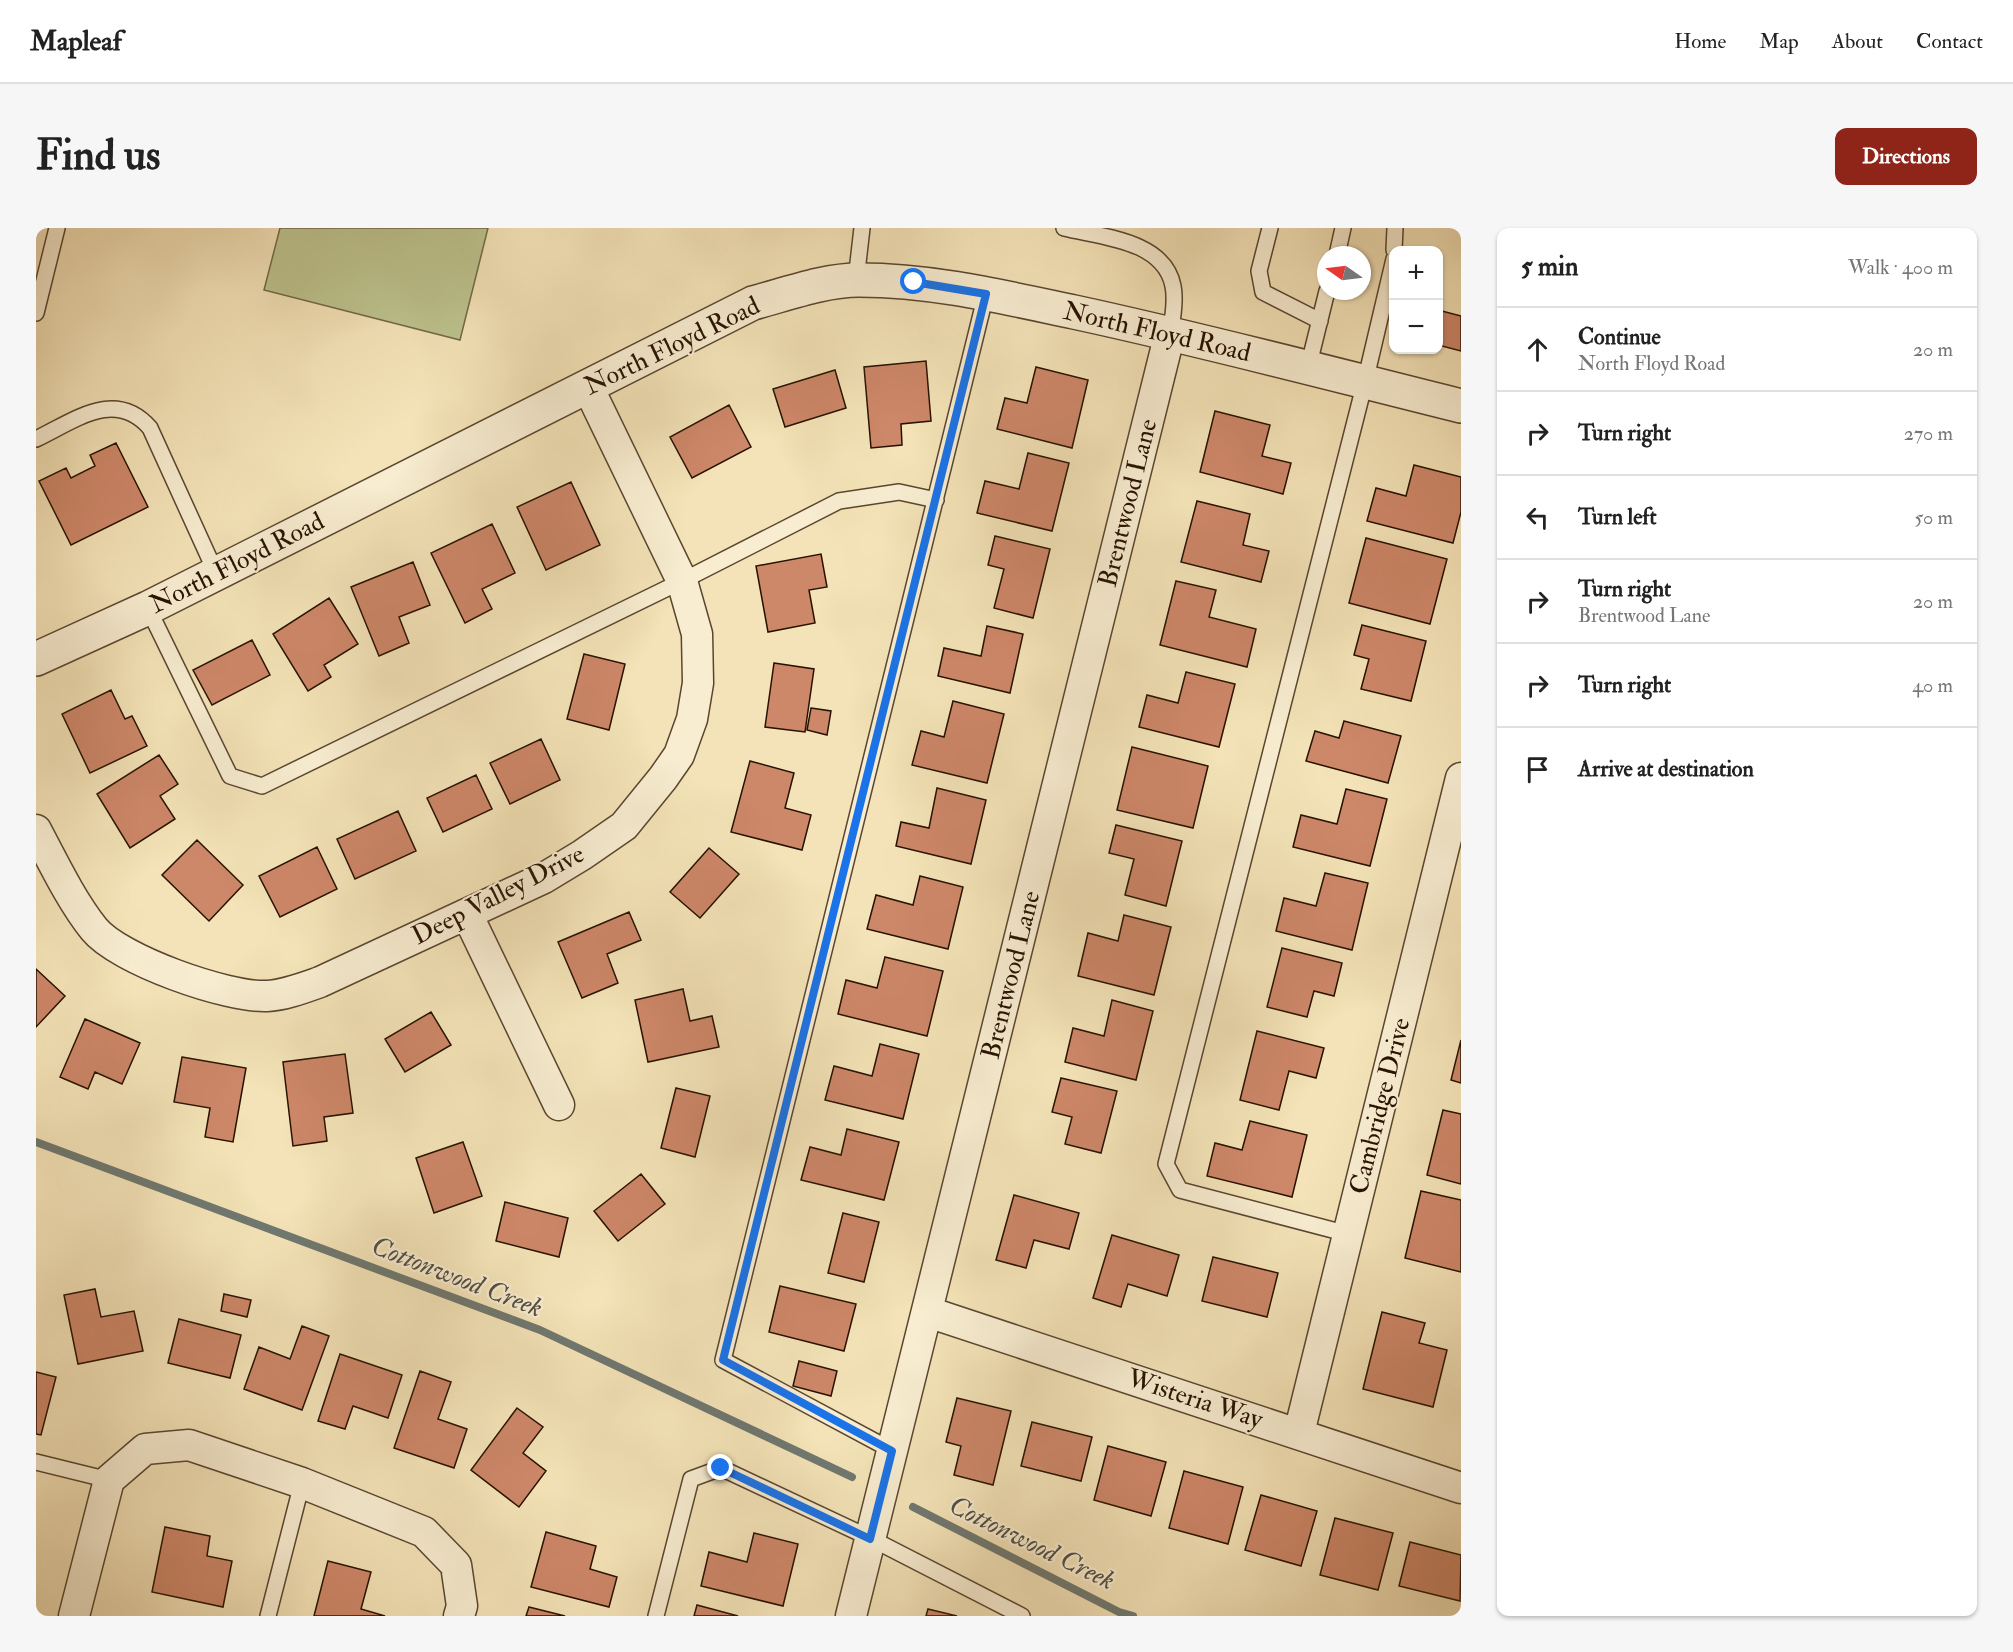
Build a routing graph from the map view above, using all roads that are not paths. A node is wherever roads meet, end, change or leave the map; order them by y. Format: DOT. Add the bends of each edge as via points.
graph roads {
  1 [pos="57,228"];
  2 [pos="862,228"];
  3 [pos="1064,228"];
  4 [pos="1270,228"];
  5 [pos="1343,228"];
  6 [pos="1395,228"];
  7 [pos="1338,246"];
  8 [pos="1395,246"];
  9 [pos="856,280"];
  10 [pos="1389,280"];
  11 [pos="986,294"];
  12 [pos="1326,300"];
  13 [pos="36,313"];
  14 [pos="1320,321"];
  15 [pos="1170,333"];
  16 [pos="1308,368"];
  17 [pos="1365,382"];
  18 [pos="588,387"];
  19 [pos="1461,406"];
  20 [pos="36,439"];
  21 [pos="936,500"];
  22 [pos="216,573"];
  23 [pos="682,581"];
  24 [pos="148,608"];
  25 [pos="36,659"];
  26 [pos="1461,778"];
  27 [pos="36,830"];
  28 [pos="467,914"];
  29 [pos="559,1105"];
  30 [pos="1348,1234"];
  31 [pos="927,1312"];
  32 [pos="1299,1433"];
  33 [pos="892,1451"];
  34 [pos="36,1462"];
  35 [pos="109,1480"];
  36 [pos="302,1483"];
  37 [pos="1461,1488"];
  38 [pos="870,1539"];
  39 [pos="74,1616"];
  40 [pos="268,1616"];
  41 [pos="459,1616"];
  42 [pos="656,1616"];
  43 [pos="851,1616"];
  44 [pos="1022,1616"];
  1 -- 13 [label="lane"];
  2 -- 9 [label="lane"];
  3 -- 15 [label="lane" via="1134,244 1154,255 1167,269 1174,286"];
  4 -- 14 [label="lane" via="1259,271 1263,292"];
  5 -- 7 [label="lane"];
  6 -- 8 [label="lane"];
  9 -- 11 [label="street, North Floyd Road" via="914,282"];
  9 -- 18 [label="street, North Floyd Road" via="753,303"];
  10 -- 17 [label="lane"];
  11 -- 15 [label="street, North Floyd Road"];
  11 -- 21 [label="lane"];
  12 -- 14 [label="lane"];
  14 -- 16 [label="lane"];
  15 -- 16 [label="street, North Floyd Road"];
  15 -- 31 [label="street, Brentwood Lane"];
  16 -- 17 [label="street, North Floyd Road"];
  17 -- 19 [label="street, North Floyd Road"];
  17 -- 30 [label="lane" via="1166,1164 1180,1190"];
  18 -- 22 [label="street, North Floyd Road"];
  18 -- 23 [label="street, Deep Valley Drive"];
  20 -- 22 [label="lane" via="95,411 120,408 141,417 150,428"];
  21 -- 23 [label="lane" via="899,492 839,501"];
  21 -- 33 [label="lane" via="723,1360"];
  22 -- 24 [label="street, North Floyd Road"];
  23 -- 24 [label="lane" via="262,786 230,776"];
  23 -- 28 [label="street, Deep Valley Drive" via="697,634 698,683 692,719 679,755 624,826 544,878"];
  24 -- 25 [label="street, North Floyd Road"];
  26 -- 30 [label="street, Cambridge Drive"];
  27 -- 28 [label="street, Deep Valley Drive" via="95,931 125,953 158,969 223,989 266,996 296,991"];
  28 -- 29 [label="street"];
  30 -- 32 [label="street, Cambridge Drive"];
  31 -- 32 [label="street, Wisteria Way"];
  31 -- 33 [label="street, Brentwood Lane"];
  32 -- 37 [label="street, Wisteria Way"];
  33 -- 38 [label="street, Brentwood Lane"];
  34 -- 35 [label="lane"];
  35 -- 36 [label="street" via="145,1449 189,1445"];
  35 -- 39 [label="street"];
  36 -- 40 [label="lane"];
  36 -- 41 [label="street" via="424,1532 456,1565 462,1606"];
  38 -- 42 [label="lane" via="721,1468 691,1479"];
  38 -- 43 [label="street, Brentwood Lane"];
  38 -- 44 [label="lane"];
}
